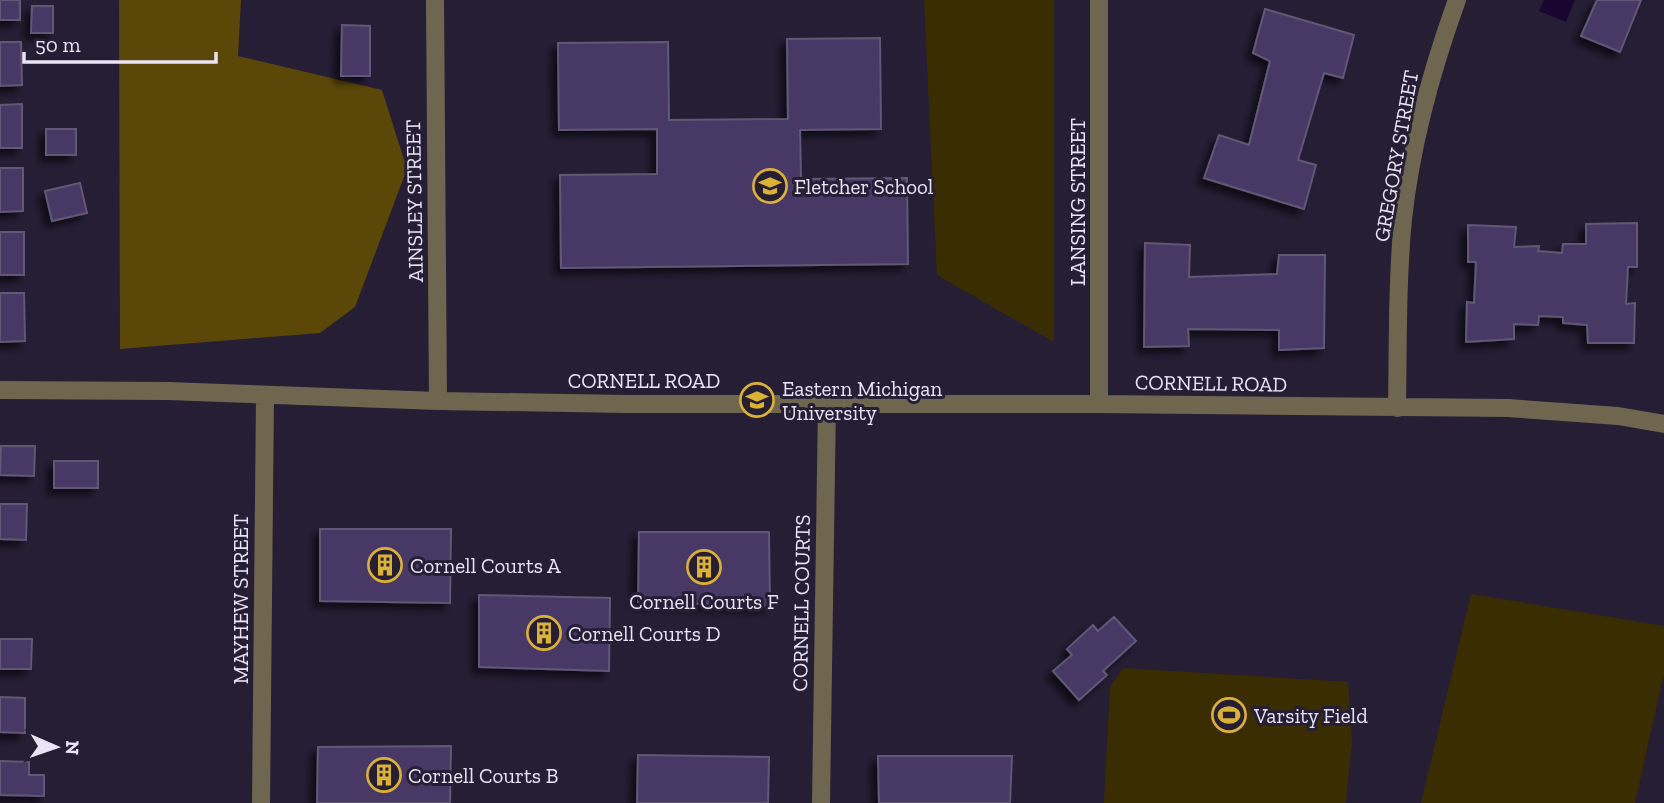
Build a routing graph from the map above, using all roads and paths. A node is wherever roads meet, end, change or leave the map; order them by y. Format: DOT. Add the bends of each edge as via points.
graph roads {
  1 [pos="435,0"];
  2 [pos="1099,0"];
  3 [pos="1457,0"];
  4 [pos="0,390"];
  5 [pos="265,395"];
  6 [pos="438,401"];
  7 [pos="827,404"];
  8 [pos="1100,404"];
  9 [pos="1397,408"];
  10 [pos="1664,424"];
  11 [pos="261,803"];
  12 [pos="821,803"];
  1 -- 6 [label="street, AINSLEY STREET"];
  2 -- 8 [label="street, LANSING STREET"];
  3 -- 9 [label="street, GREGORY STREET" via="1428,90 1403,218"];
  4 -- 5 [label="street, CORNELL ROAD"];
  5 -- 6 [label="street, CORNELL ROAD"];
  5 -- 11 [label="street, MAYHEW STREET"];
  6 -- 7 [label="street, CORNELL ROAD"];
  7 -- 8 [label="street, CORNELL ROAD"];
  7 -- 12 [label="street, CORNELL COURTS"];
  8 -- 9 [label="street, CORNELL ROAD"];
  9 -- 10 [label="street, CORNELL ROAD" via="1508,408"];
}
